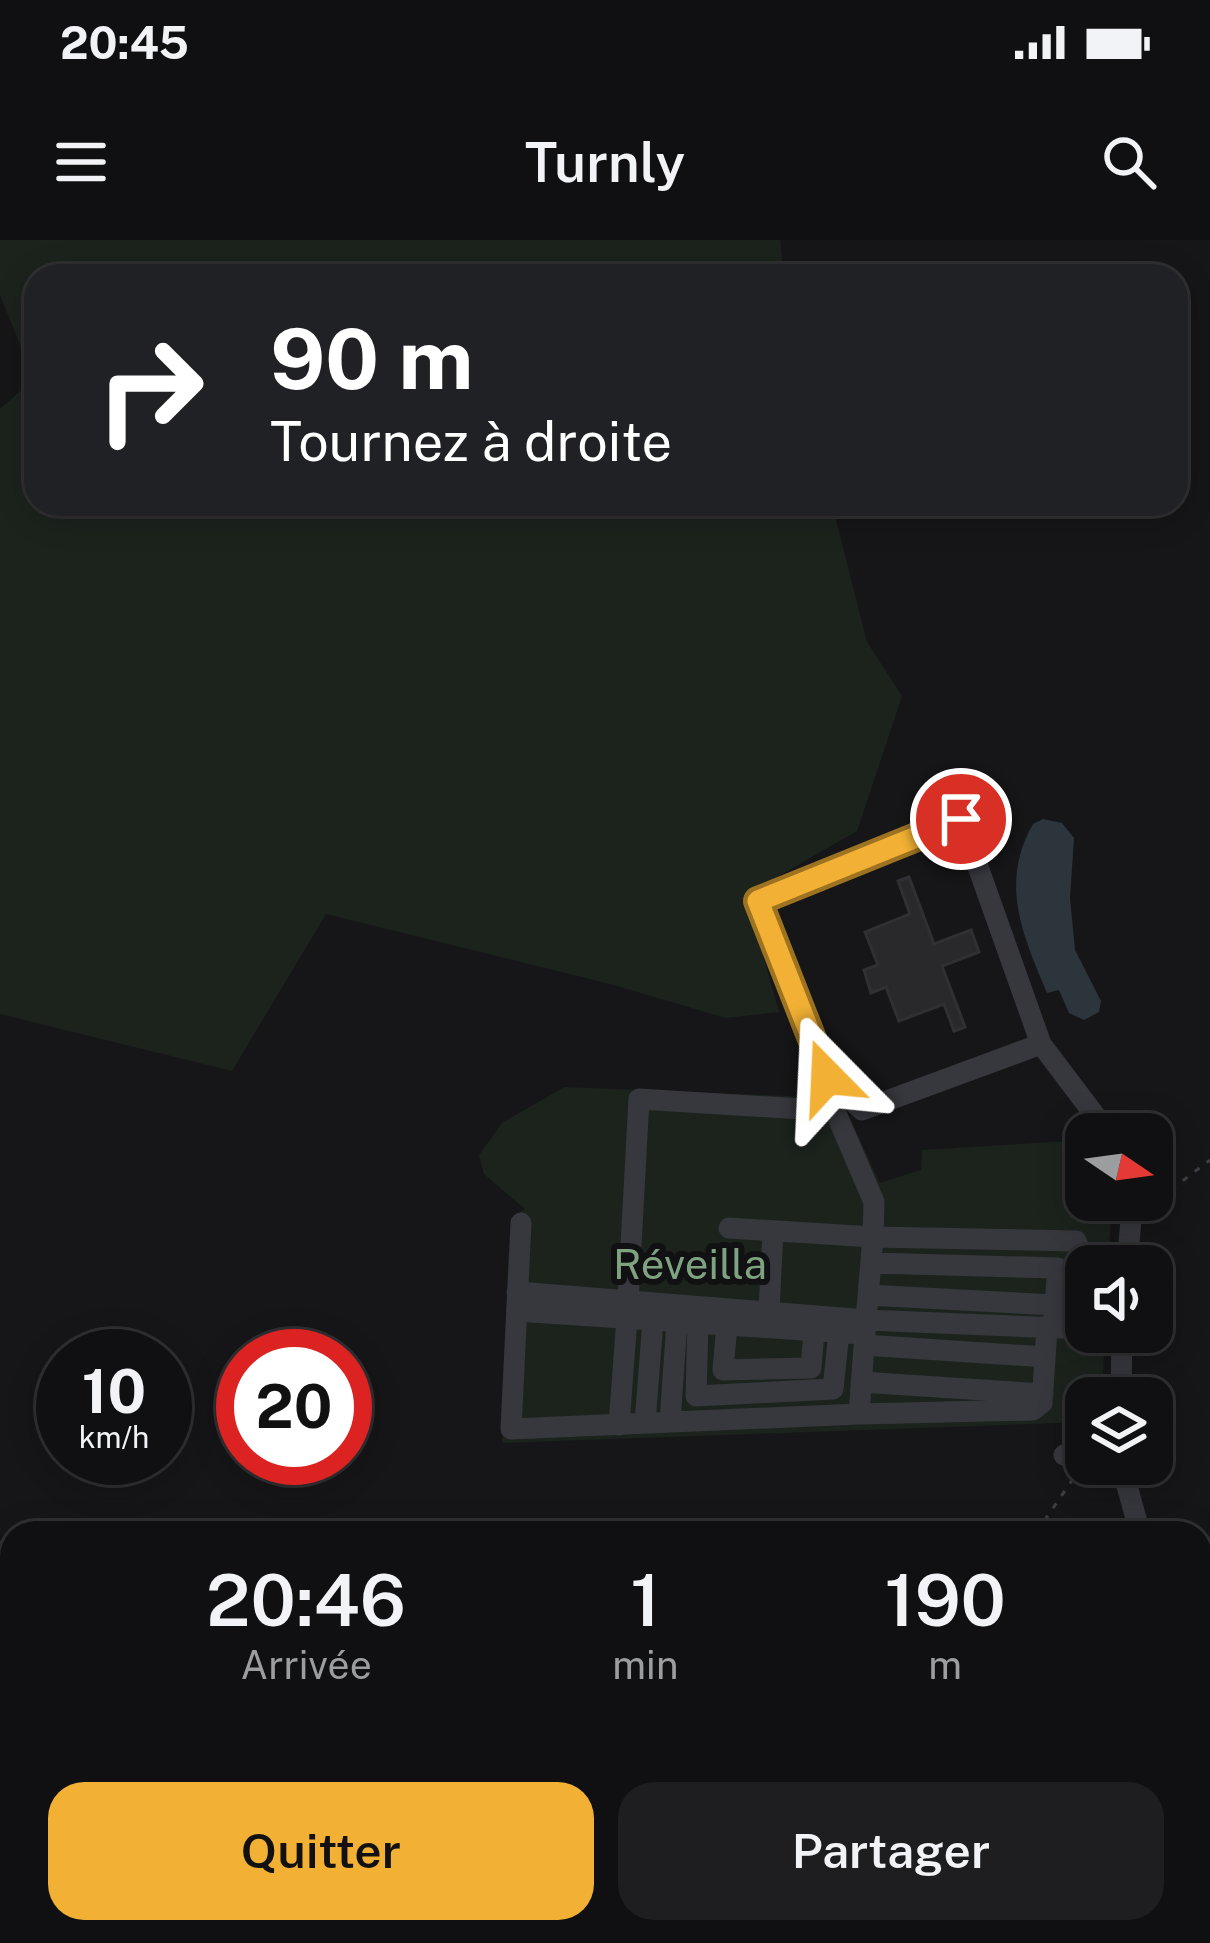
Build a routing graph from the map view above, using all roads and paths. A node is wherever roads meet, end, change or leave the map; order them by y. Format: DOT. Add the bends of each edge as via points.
graph roads {
  1 [pos="1041,1044"];
  2 [pos="1092,1113"];
  3 [pos="1210,1160"];
  4 [pos="1173,1183"];
  5 [pos="520,1223"];
  6 [pos="729,1228"];
  7 [pos="773,1231"];
  8 [pos="873,1237"];
  9 [pos="1078,1245"];
  10 [pos="871,1263"];
  11 [pos="868,1295"];
  12 [pos="517,1301"];
  13 [pos="627,1309"];
  14 [pos="770,1319"];
  15 [pos="653,1320"];
  16 [pos="1052,1320"];
  17 [pos="687,1322"];
  18 [pos="1065,1324"];
  19 [pos="728,1325"];
  20 [pos="814,1331"];
  21 [pos="839,1332"];
  22 [pos="865,1333"];
  23 [pos="1045,1357"];
  24 [pos="768,1369"];
  25 [pos="861,1382"];
  26 [pos="767,1393"];
  27 [pos="1043,1394"];
  28 [pos="859,1414"];
  29 [pos="670,1422"];
  30 [pos="619,1424"];
  31 [pos="645,1424"];
  32 [pos="1065,1482"];
  33 [pos="1127,1485"];
  34 [pos="1043,1521"];
  35 [pos="1137,1521"];
  1 -- 1 [label="street" via="862,1110 827,1077 758,901 961,819"];
  1 -- 2 [label="street"];
  3 -- 4 [label="path"];
  5 -- 12 [label="street"];
  6 -- 7 [label="street"];
  7 -- 8 [label="street"];
  7 -- 14 [label="street"];
  8 -- 9 [label="street"];
  8 -- 10 [label="street"];
  8 -- 13 [label="street" via="874,1202 835,1111 639,1099"];
  10 -- 11 [label="street"];
  10 -- 16 [label="street" via="1058,1268"];
  11 -- 16 [label="street"];
  11 -- 22 [label="street"];
  12 -- 13 [label="street"];
  12 -- 30 [label="street" via="511,1430"];
  13 -- 14 [label="street"];
  13 -- 15 [label="street"];
  13 -- 30 [label="street"];
  14 -- 19 [label="street"];
  14 -- 20 [label="street"];
  14 -- 22 [label="street"];
  14 -- 24 [label="street"];
  15 -- 17 [label="street"];
  15 -- 31 [label="street"];
  16 -- 18 [label="street"];
  16 -- 22 [label="street"];
  16 -- 23 [label="street"];
  17 -- 19 [label="street"];
  17 -- 26 [label="street" via="696,1396"];
  17 -- 29 [label="street"];
  19 -- 24 [label="street" via="723,1370"];
  20 -- 21 [label="street"];
  20 -- 24 [label="street" via="812,1368"];
  21 -- 22 [label="street"];
  21 -- 26 [label="street" via="833,1389"];
  22 -- 23 [label="street"];
  22 -- 25 [label="street"];
  23 -- 27 [label="street"];
  24 -- 26 [label="street"];
  25 -- 27 [label="street"];
  25 -- 28 [label="street"];
  27 -- 28 [label="street" via="1033,1410 1016,1413"];
  28 -- 29 [label="street"];
  29 -- 31 [label="street"];
  30 -- 31 [label="street"];
  32 -- 34 [label="path"];
  33 -- 35 [label="street"];
}
